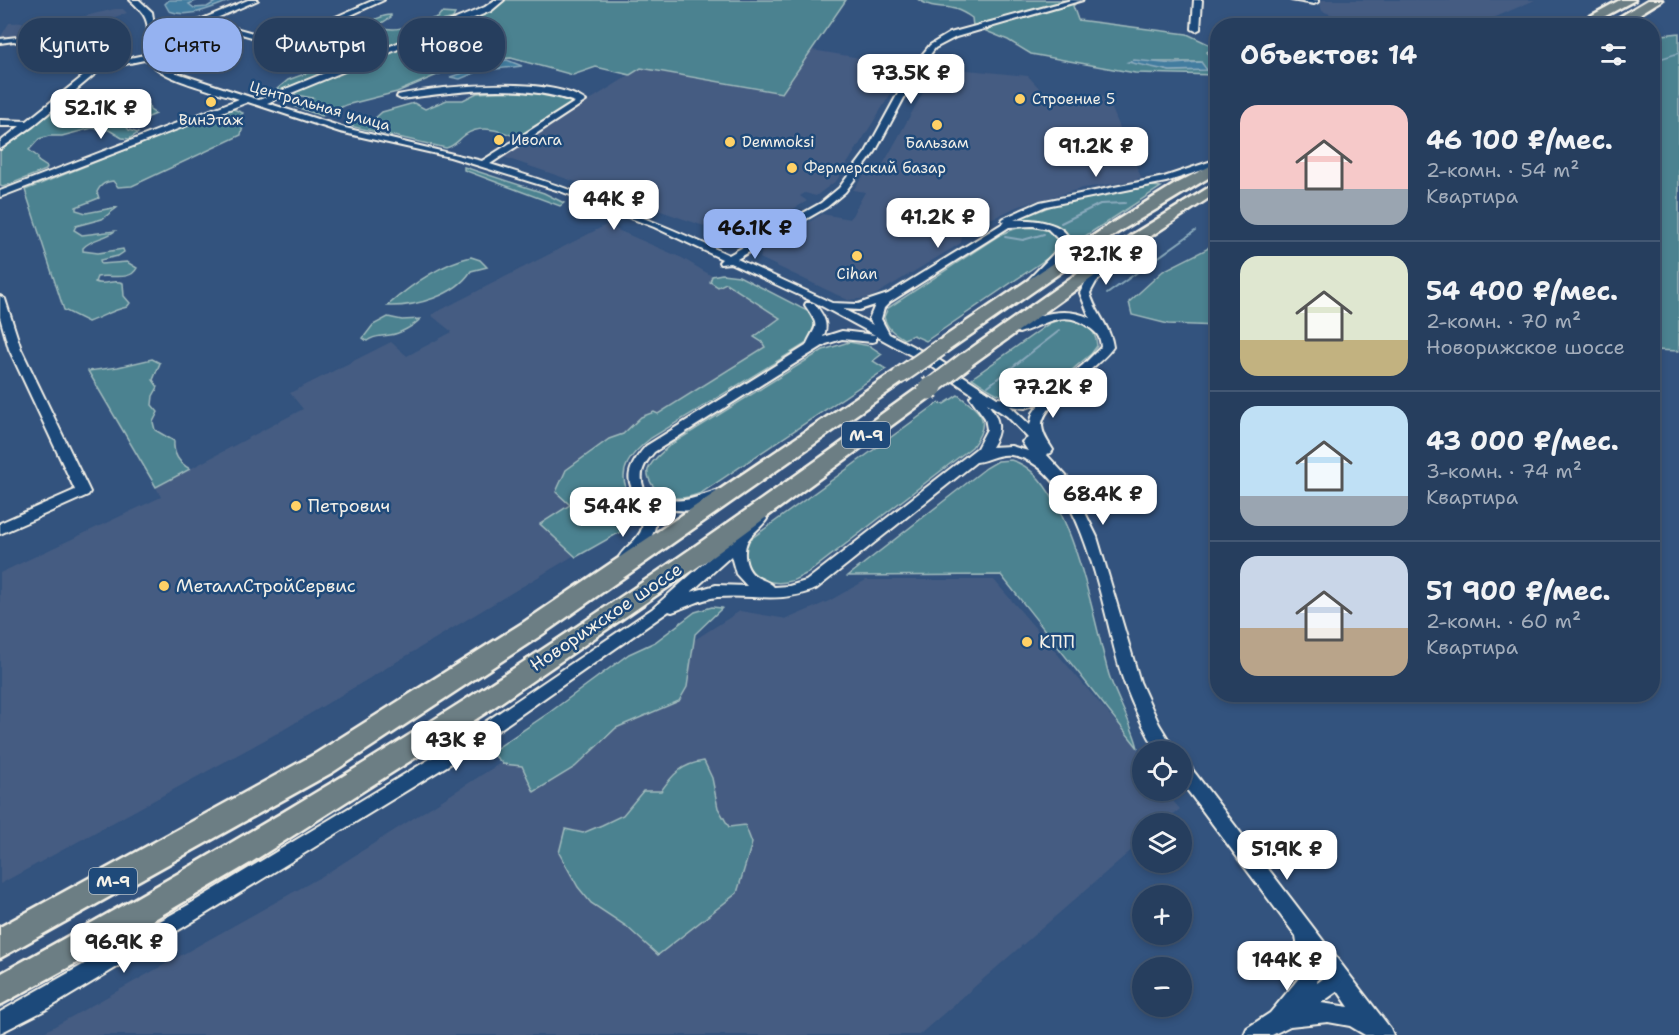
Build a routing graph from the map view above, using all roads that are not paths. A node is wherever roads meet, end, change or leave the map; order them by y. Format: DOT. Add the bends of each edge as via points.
graph roads {
  1 [pos="134,0"];
  2 [pos="254,0"];
  3 [pos="380,0"];
  4 [pos="500,0"];
  5 [pos="1079,0"];
  6 [pos="1294,0"];
  7 [pos="1314,0"];
  8 [pos="1629,0"];
  9 [pos="1656,0"];
  10 [pos="1196,1"];
  11 [pos="152,18"];
  12 [pos="210,18"];
  13 [pos="1593,18"];
  14 [pos="1625,18"];
  15 [pos="1196,29"];
  16 [pos="242,32"];
  17 [pos="18,40"];
  18 [pos="0,41"];
  19 [pos="85,72"];
  20 [pos="92,72"];
  21 [pos="167,72"];
  22 [pos="79,84"];
  23 [pos="401,97"];
  24 [pos="247,99"];
  25 [pos="259,102"];
  26 [pos="0,123"];
  27 [pos="30,124"];
  28 [pos="0,146"];
  29 [pos="484,165"];
  30 [pos="1210,166"];
  31 [pos="1210,169"];
  32 [pos="516,175"];
  33 [pos="1210,191"];
  34 [pos="0,194"];
  35 [pos="993,231"];
  36 [pos="767,237"];
  37 [pos="1136,239"];
  38 [pos="693,241"];
  39 [pos="726,261"];
  40 [pos="773,279"];
  41 [pos="1026,286"];
  42 [pos="899,291"];
  43 [pos="0,299"];
  44 [pos="815,303"];
  45 [pos="1106,336"];
  46 [pos="886,337"];
  47 [pos="872,338"];
  48 [pos="991,342"];
  49 [pos="805,351"];
  50 [pos="1060,390"];
  51 [pos="980,395"];
  52 [pos="796,450"];
  53 [pos="1047,450"];
  54 [pos="970,462"];
  55 [pos="1049,468"];
  56 [pos="802,482"];
  57 [pos="1067,488"];
  58 [pos="638,491"];
  59 [pos="0,529"];
  60 [pos="741,539"];
  61 [pos="601,581"];
  62 [pos="811,585"];
  63 [pos="657,613"];
  64 [pos="1161,741"];
  65 [pos="1192,783"];
  66 [pos="1299,925"];
  67 [pos="0,943"];
  68 [pos="1340,979"];
  69 [pos="0,990"];
  70 [pos="1277,1020"];
  71 [pos="0,1023"];
  72 [pos="1254,1035"];
  73 [pos="1382,1035"];
  1 -- 11 [label="street"];
  2 -- 12 [label="street"];
  3 -- 16 [label="street" via="283,44"];
  4 -- 25 [label="street" via="488,9"];
  5 -- 36 [label="street" via="953,35 936,44 848,184 824,205"];
  6 -- 7 [label="street"];
  8 -- 13 [label="highway"];
  9 -- 14 [label="highway"];
  10 -- 15 [label="street"];
  17 -- 18 [label="street"];
  19 -- 22 [label="street"];
  20 -- 22 [label="street"];
  21 -- 24 [label="street, Центральная улица"];
  22 -- 27 [label="street"];
  23 -- 29 [label="street" via="530,88 582,101"];
  24 -- 25 [label="street, Центральная улица"];
  24 -- 34 [label="street"];
  25 -- 29 [label="street, Центральная улица" via="343,130"];
  26 -- 27 [label="street"];
  27 -- 28 [label="street"];
  29 -- 32 [label="street, Центральная улица"];
  30 -- 35 [label="street, М-9" via="1043,204 1008,219"];
  31 -- 41 [label="highway, Новорижское шоссе / М-9"];
  32 -- 38 [label="street" via="620,210"];
  32 -- 39 [label="street"];
  33 -- 37 [label="highway, Новорижское шоссе / М-9"];
  35 -- 41 [label="street, М-9" via="1029,222 1047,226 1062,236 1065,248"];
  35 -- 42 [label="street, М-9"];
  36 -- 38 [label="street" via="726,247"];
  36 -- 39 [label="street"];
  36 -- 40 [label="street" via="754,258"];
  37 -- 45 [label="street, М-9" via="1086,288 1086,301"];
  37 -- 48 [label="highway, Новорижское шоссе / М-9"];
  38 -- 39 [label="street"];
  39 -- 40 [label="street"];
  39 -- 44 [label="street"];
  40 -- 44 [label="street"];
  41 -- 52 [label="highway, Новорижское шоссе / М-9, bridge"];
  42 -- 44 [label="street, М-9" via="859,307"];
  42 -- 46 [label="street, М-9" via="876,313 876,325"];
  43 -- 59 [label="street" via="15,349 83,492"];
  44 -- 46 [label="street"];
  44 -- 47 [label="street"];
  44 -- 49 [label="street, М-9" via="823,326"];
  45 -- 48 [label="street, М-9" via="1084,318 1056,314 1034,320"];
  45 -- 50 [label="street" via="1107,347 1098,362"];
  46 -- 51 [label="street"];
  47 -- 49 [label="street, М-9" via="842,335"];
  47 -- 51 [label="street"];
  48 -- 56 [label="highway, Новорижское шоссе / М-9, bridge"];
  49 -- 58 [label="street, М-9" via="650,449 634,472"];
  50 -- 51 [label="street" via="1025,404"];
  50 -- 53 [label="street" via="1042,407 1035,422 1036,432"];
  51 -- 53 [label="street" via="1017,418"];
  51 -- 54 [label="street" via="995,428 988,443"];
  51 -- 55 [label="street"];
  52 -- 58 [label="street, М-9" via="696,504 671,507"];
  52 -- 61 [label="highway, Новорижское шоссе / М-9"];
  53 -- 57 [label="street"];
  54 -- 55 [label="street" via="989,451 1010,449"];
  54 -- 62 [label="street"];
  55 -- 57 [label="street"];
  56 -- 60 [label="street"];
  56 -- 69 [label="highway, Новорижское шоссе / М-9" via="563,648 392,760 196,882"];
  57 -- 64 [label="street" via="1097,556 1136,696"];
  58 -- 61 [label="street, М-9" via="648,510 649,530"];
  60 -- 62 [label="street" via="737,560 747,579 773,589"];
  60 -- 63 [label="street"];
  61 -- 67 [label="highway, Новорижское шоссе / М-9" via="324,763"];
  62 -- 63 [label="street" via="791,594 719,591 689,598"];
  63 -- 71 [label="street" via="444,759 196,910"];
  65 -- 66 [label="street"];
  66 -- 68 [label="street"];
  66 -- 70 [label="street" via="1310,953 1311,975"];
  68 -- 70 [label="street"];
  68 -- 73 [label="street"];
  70 -- 72 [label="street"];
  70 -- 73 [label="street" via="1332,1011 1354,1017"];
}
